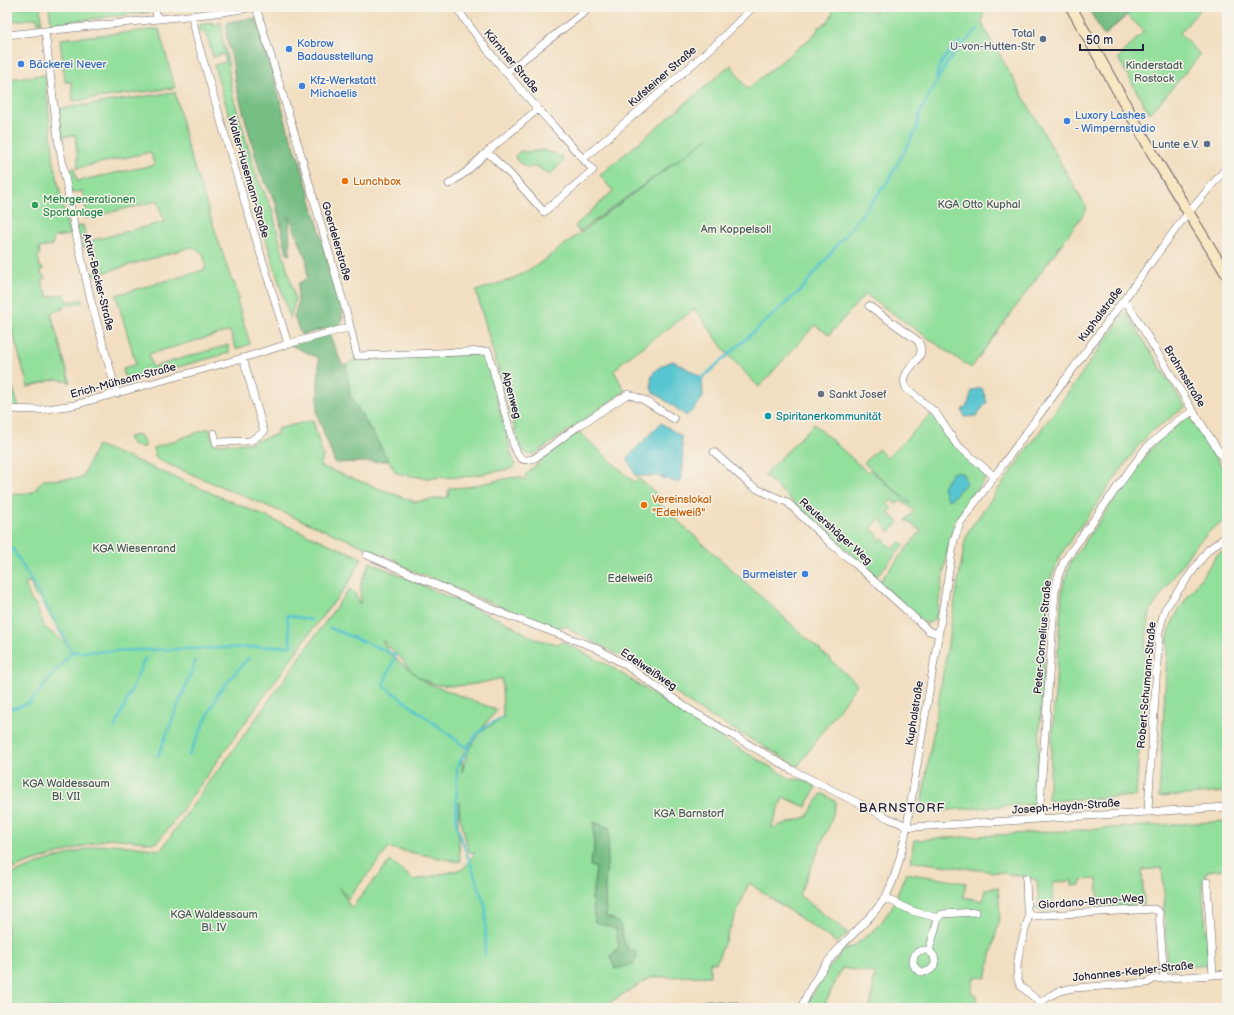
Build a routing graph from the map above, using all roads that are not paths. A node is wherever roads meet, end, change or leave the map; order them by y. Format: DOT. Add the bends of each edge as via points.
graph roads {
  1 [pos="155,7"];
  2 [pos="256,7"];
  3 [pos="456,7"];
  4 [pos="591,7"];
  5 [pos="753,7"];
  6 [pos="1071,7"];
  7 [pos="192,16"];
  8 [pos="157,19"];
  9 [pos="45,31"];
  10 [pos="7,35"];
  11 [pos="506,73"];
  12 [pos="538,109"];
  13 [pos="488,152"];
  14 [pos="583,159"];
  15 [pos="1227,167"];
  16 [pos="449,184"];
  17 [pos="1189,212"];
  18 [pos="1227,275"];
  19 [pos="1123,301"];
  20 [pos="869,306"];
  21 [pos="350,327"];
  22 [pos="288,344"];
  23 [pos="488,351"];
  24 [pos="243,358"];
  25 [pos="117,394"];
  26 [pos="7,409"];
  27 [pos="1193,411"];
  28 [pos="674,419"];
  29 [pos="214,433"];
  30 [pos="714,452"];
  31 [pos="1227,464"];
  32 [pos="994,476"];
  33 [pos="1227,536"];
  34 [pos="367,555"];
  35 [pos="938,634"];
  36 [pos="1227,806"];
  37 [pos="1148,811"];
  38 [pos="1039,818"];
  39 [pos="907,826"];
  40 [pos="1026,878"];
  41 [pos="1207,882"];
  42 [pos="885,898"];
  43 [pos="976,912"];
  44 [pos="1029,916"];
  45 [pos="938,918"];
  46 [pos="929,951"];
  47 [pos="1227,974"];
  48 [pos="1213,975"];
  49 [pos="1164,978"];
  50 [pos="1038,1005"];
  51 [pos="706,1008"];
  52 [pos="744,1008"];
  53 [pos="801,1008"];
  1 -- 8 [label="street"];
  2 -- 7 [label="street"];
  2 -- 21 [label="street, Goerdelerstraße"];
  3 -- 11 [label="street, Kärntner Straße"];
  4 -- 11 [label="street"];
  5 -- 14 [label="street, Kufsteiner Straße" via="716,44"];
  6 -- 17 [label="street" via="1158,163"];
  7 -- 8 [label="street"];
  7 -- 22 [label="street, Walter-Husemann-Straße"];
  8 -- 9 [label="street"];
  9 -- 10 [label="street"];
  9 -- 25 [label="street, Artur-Becker-Straße" via="58,139 74,225 91,301"];
  11 -- 12 [label="street, Kärntner Straße"];
  12 -- 13 [label="street, Kärntner Straße"];
  12 -- 14 [label="street, Kärntner Straße"];
  13 -- 14 [label="street, Kärntner Straße" via="544,212 593,170"];
  13 -- 16 [label="street, Kärntner Straße"];
  15 -- 17 [label="street, Kuphalstraße"];
  17 -- 18 [label="street"];
  17 -- 19 [label="street, Kuphalstraße"];
  19 -- 27 [label="street, Brahmsstraße" via="1129,306"];
  19 -- 32 [label="street, Kuphalstraße"];
  20 -- 32 [label="street" via="920,344 918,359 904,378 906,388 936,413 957,445"];
  21 -- 22 [label="street, Erich-Mühsam-Straße"];
  21 -- 23 [label="street, Goerdelerstraße" via="357,356"];
  22 -- 24 [label="street, Erich-Mühsam-Straße"];
  23 -- 28 [label="street, Alpenweg" via="514,446 522,460 535,458 628,394 644,400"];
  24 -- 25 [label="street, Erich-Mühsam-Straße"];
  24 -- 29 [label="street" via="264,432 250,441 216,442"];
  25 -- 26 [label="street, Erich-Mühsam-Straße" via="57,408"];
  27 -- 31 [label="street, Brahmsstraße"];
  27 -- 38 [label="street, Peter-Cornelius-Straße" via="1145,449 1064,561 1055,592"];
  30 -- 35 [label="street, Reutershäger Weg" via="749,484 787,502 928,631"];
  32 -- 35 [label="street, Kuphalstraße" via="960,523 954,540"];
  33 -- 37 [label="street, Robert-Schumann-Straße" via="1208,550 1165,609 1162,619 1159,631"];
  34 -- 39 [label="street, Edelweißweg" via="509,616 601,651 690,710 758,750 802,775"];
  35 -- 39 [label="street, Kuphalstraße"];
  36 -- 37 [label="street, Joseph-Haydn-Straße"];
  37 -- 38 [label="street, Joseph-Haydn-Straße"];
  38 -- 39 [label="street, Joseph-Haydn-Straße"];
  39 -- 42 [label="street, Kuphalstraße" via="893,881"];
  40 -- 44 [label="street, Giordano-Bruno-Weg"];
  41 -- 48 [label="street"];
  42 -- 45 [label="street" via="912,911"];
  42 -- 53 [label="street, Kuphalstraße" via="825,965"];
  43 -- 45 [label="street" via="942,914"];
  44 -- 49 [label="street, Giordano-Bruno-Weg" via="1154,909 1159,912"];
  44 -- 50 [label="street, Giordano-Bruno-Weg" via="1017,976 1020,985"];
  45 -- 46 [label="street"];
  47 -- 48 [label="street, Johannes-Kepler-Straße"];
  48 -- 49 [label="street, Johannes-Kepler-Straße"];
  49 -- 50 [label="street, Johannes-Kepler-Straße" via="1147,983 1062,990"];
  51 -- 52 [label="street"];
}
